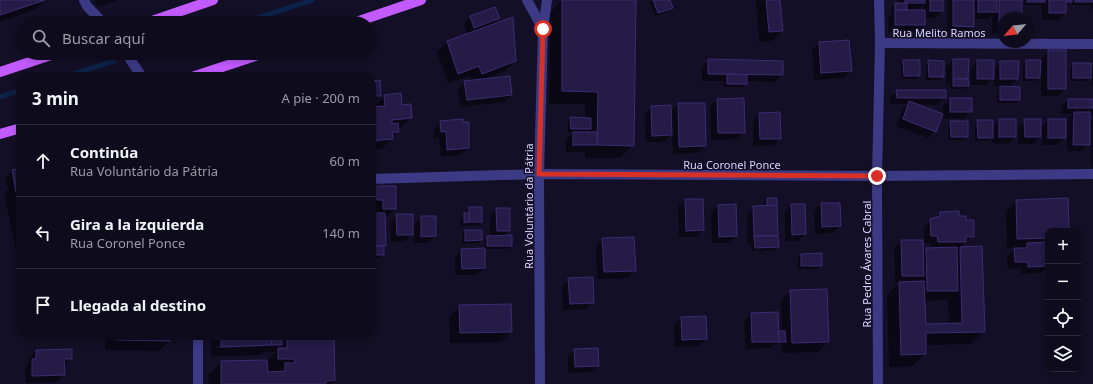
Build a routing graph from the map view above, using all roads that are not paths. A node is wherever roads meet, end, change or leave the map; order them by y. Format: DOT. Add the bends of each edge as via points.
graph roads {
  1 [pos="84,0"];
  2 [pos="212,0"];
  3 [pos="421,0"];
  4 [pos="527,0"];
  5 [pos="547,0"];
  6 [pos="878,0"];
  7 [pos="96,16"];
  8 [pos="166,16"];
  9 [pos="374,16"];
  10 [pos="543,29"];
  11 [pos="880,44"];
  12 [pos="1093,44"];
  13 [pos="36,60"];
  14 [pos="131,60"];
  15 [pos="244,60"];
  16 [pos="0,72"];
  17 [pos="139,72"];
  18 [pos="209,72"];
  19 [pos="16,129"];
  20 [pos="0,134"];
  21 [pos="539,174"];
  22 [pos="1093,174"];
  23 [pos="877,176"];
  24 [pos="376,179"];
  25 [pos="198,340"];
  26 [pos="198,384"];
  27 [pos="540,384"];
  28 [pos="878,384"];
  1 -- 7 [label="street"];
  2 -- 8 [label="main road"];
  3 -- 9 [label="main road"];
  4 -- 10 [label="street"];
  5 -- 10 [label="street, Rua Voluntário da Pátria"];
  6 -- 11 [label="street, Rua Pedro Ávares Cabral"];
  10 -- 21 [label="street, Rua Voluntário da Pátria"];
  11 -- 12 [label="street, Rua Melito Ramos"];
  11 -- 23 [label="street, Rua Pedro Ávares Cabral"];
  13 -- 16 [label="main road"];
  14 -- 17 [label="street"];
  15 -- 18 [label="main road"];
  19 -- 20 [label="main road"];
  21 -- 23 [label="street, Rua Coronel Ponce"];
  21 -- 24 [label="street, Rua Coronel Ponce"];
  21 -- 27 [label="street, Rua Voluntário da Pátria"];
  22 -- 23 [label="street, Rua Coronel Ponce"];
  23 -- 28 [label="street, Rua Pedro Ávares Cabral"];
  25 -- 26 [label="street"];
}
